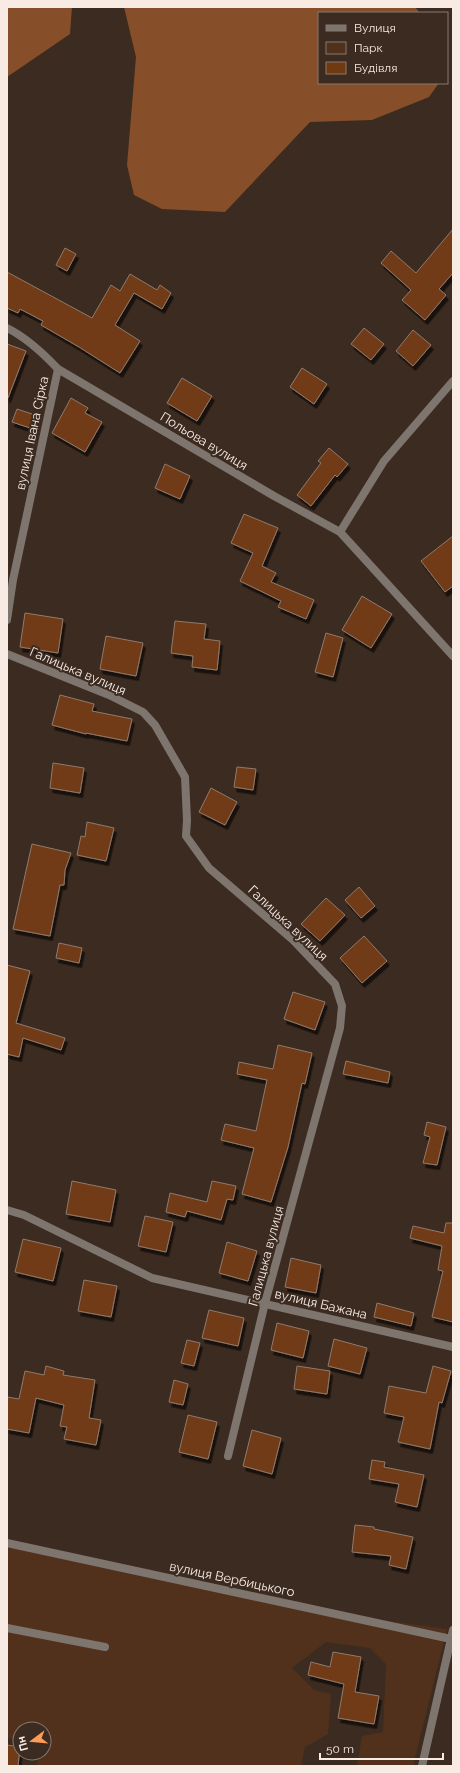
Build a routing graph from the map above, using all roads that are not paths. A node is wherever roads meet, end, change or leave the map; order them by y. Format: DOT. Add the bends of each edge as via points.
graph roads {
  1 [pos="7,328"];
  2 [pos="58,369"];
  3 [pos="453,381"];
  4 [pos="340,532"];
  5 [pos="7,620"];
  6 [pos="7,654"];
  7 [pos="453,656"];
  8 [pos="7,1210"];
  9 [pos="265,1304"];
  10 [pos="453,1347"];
  11 [pos="228,1456"];
  12 [pos="7,1543"];
  13 [pos="7,1628"];
  14 [pos="453,1630"];
  15 [pos="452,1639"];
  16 [pos="105,1647"];
  17 [pos="422,1766"];
  1 -- 2 [label="street, Польова вулиця" via="42,353"];
  2 -- 4 [label="street, Польова вулиця"];
  2 -- 5 [label="street, вулиця Івана Сірка"];
  3 -- 4 [label="street" via="384,461"];
  4 -- 7 [label="street, Польова вулиця"];
  6 -- 9 [label="street, Галицька вулиця" via="109,695 143,712 155,725 185,777 186,836 196,851 209,868 293,940 335,984 342,1006 340,1028"];
  8 -- 9 [label="street, вулиця Бажана" via="24,1215 152,1278"];
  9 -- 10 [label="street, вулиця Бажана"];
  9 -- 11 [label="street, Галицька вулиця"];
  12 -- 15 [label="street, вулиця Вербицького"];
  13 -- 16 [label="street"];
  14 -- 15 [label="street"];
  15 -- 17 [label="street"];
}
